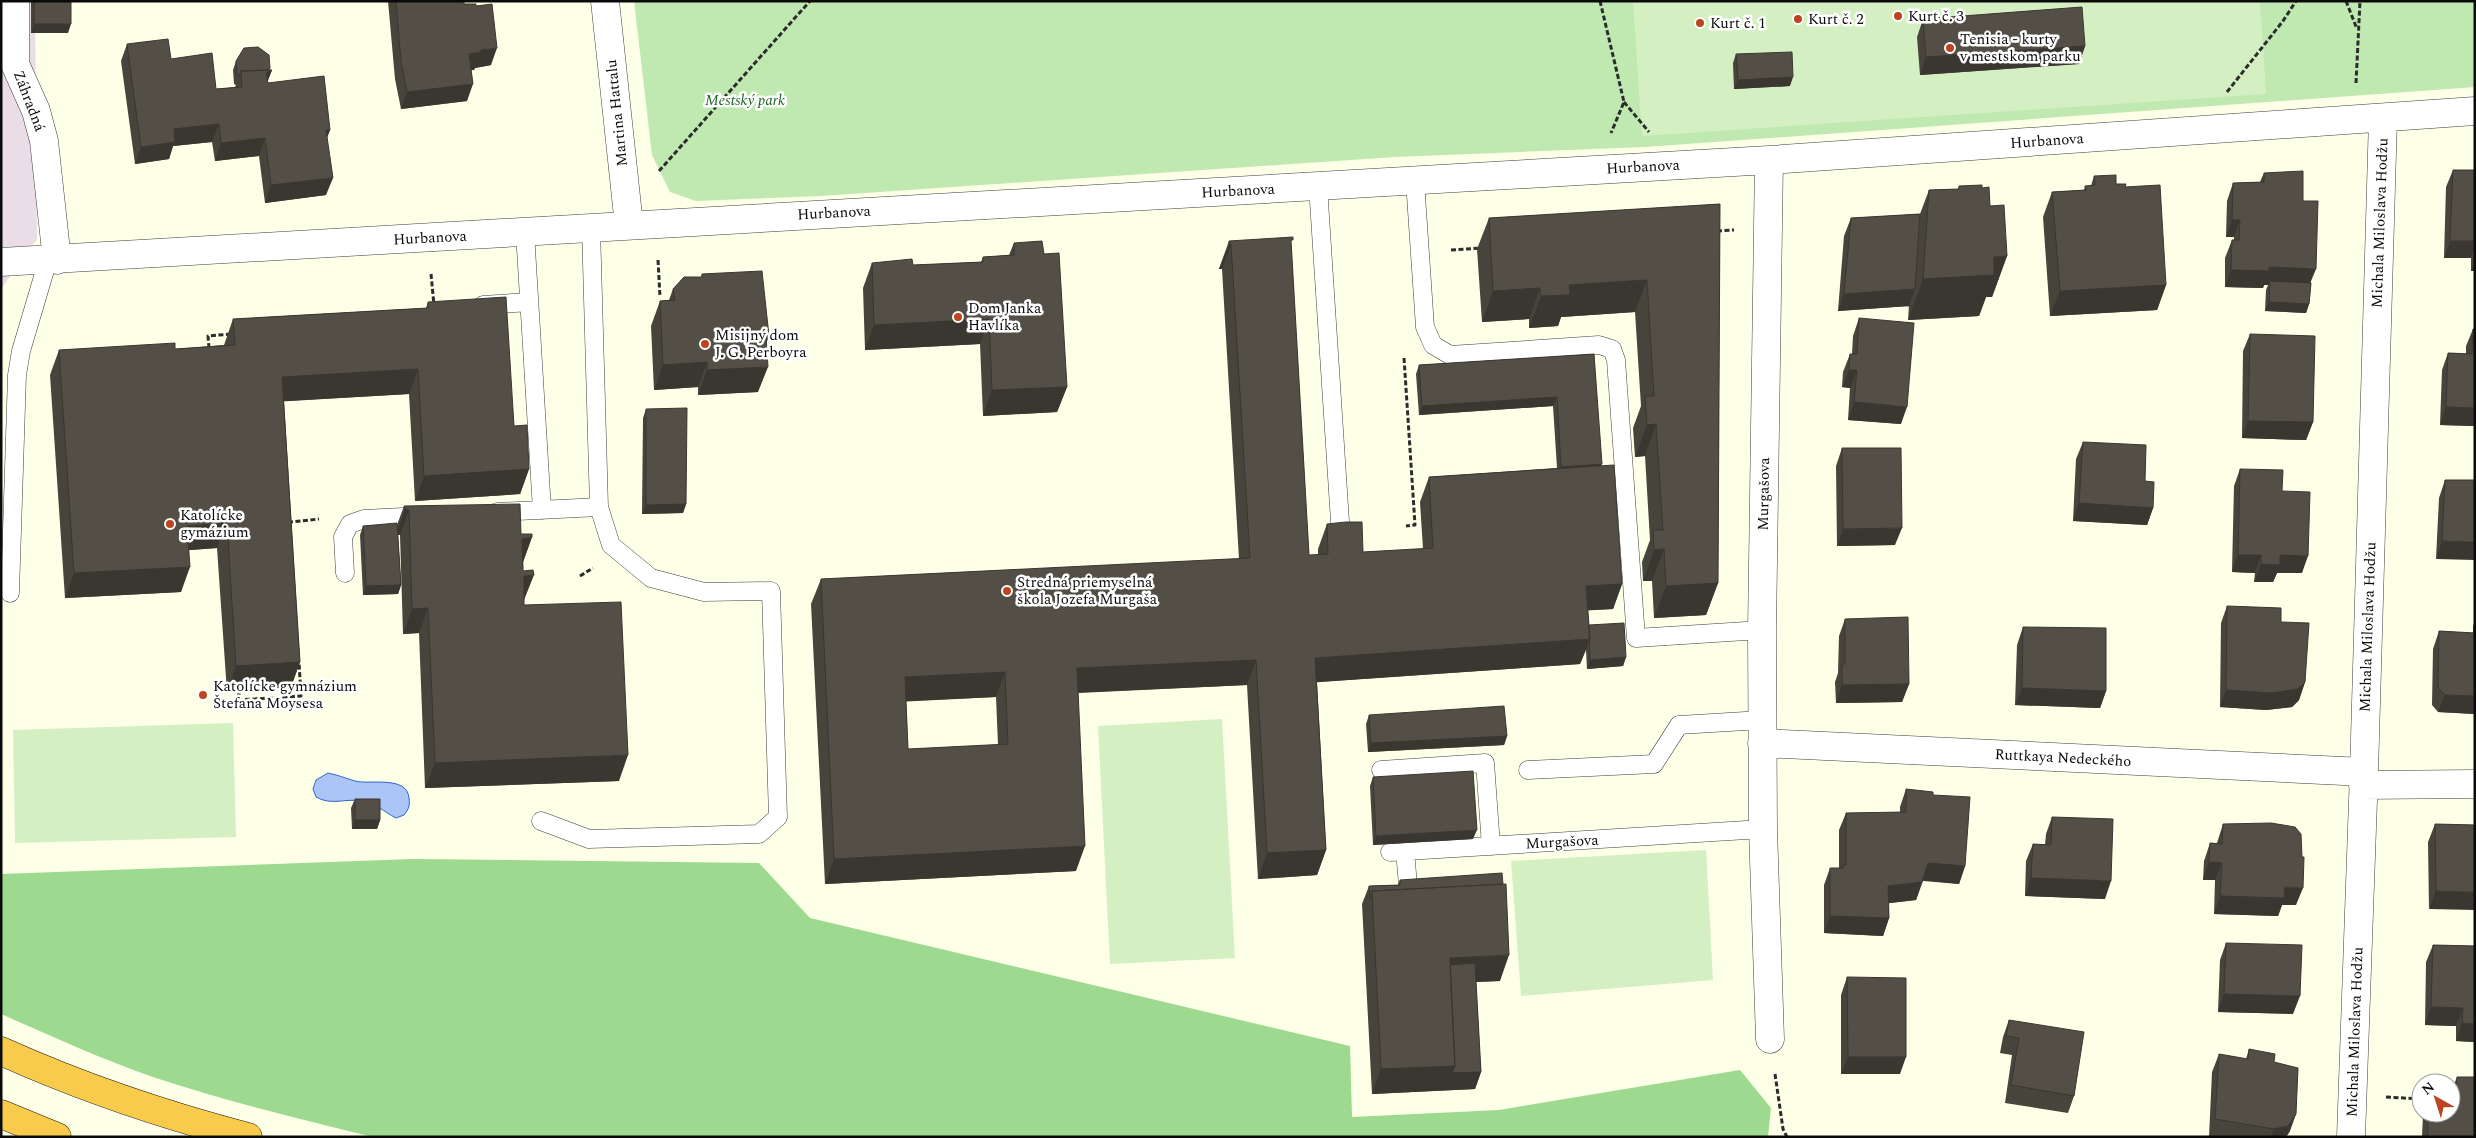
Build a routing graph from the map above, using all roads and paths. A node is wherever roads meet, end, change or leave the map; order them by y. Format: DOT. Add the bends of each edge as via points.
graph roads {
  1 [pos="15,1"];
  2 [pos="605,1"];
  3 [pos="810,1"];
  4 [pos="1600,1"];
  5 [pos="2296,1"];
  6 [pos="2346,1"];
  7 [pos="2360,1"];
  8 [pos="2359,32"];
  9 [pos="8,62"];
  10 [pos="2475,111"];
  11 [pos="2383,118"];
  12 [pos="2354,120"];
  13 [pos="2212,130"];
  14 [pos="1610,136"];
  15 [pos="1769,160"];
  16 [pos="653,177"];
  17 [pos="1415,181"];
  18 [pos="1318,186"];
  19 [pos="629,225"];
  20 [pos="1768,227"];
  21 [pos="591,228"];
  22 [pos="1710,231"];
  23 [pos="1719,231"];
  24 [pos="525,232"];
  25 [pos="1719,240"];
  26 [pos="1484,248"];
  27 [pos="1445,250"];
  28 [pos="658,257"];
  29 [pos="53,260"];
  30 [pos="1,262"];
  31 [pos="431,268"];
  32 [pos="660,297"];
  33 [pos="529,302"];
  34 [pos="478,305"];
  35 [pos="434,308"];
  36 [pos="238,333"];
  37 [pos="209,355"];
  38 [pos="1404,356"];
  39 [pos="599,507"];
  40 [pos="542,510"];
  41 [pos="481,513"];
  42 [pos="442,515"];
  43 [pos="316,519"];
  44 [pos="1406,526"];
  45 [pos="290,532"];
  46 [pos="1341,537"];
  47 [pos="345,573"];
  48 [pos="10,593"];
  49 [pos="1762,630"];
  50 [pos="298,657"];
  51 [pos="239,691"];
  52 [pos="1762,731"];
  53 [pos="1381,770"];
  54 [pos="1528,770"];
  55 [pos="2364,779"];
  56 [pos="2475,784"];
  57 [pos="541,821"];
  58 [pos="1763,829"];
  59 [pos="1491,846"];
  60 [pos="1409,896"];
  61 [pos="1770,1039"];
  62 [pos="1,1051"];
  63 [pos="2386,1097"];
  64 [pos="2411,1098"];
  65 [pos="1,1114"];
  66 [pos="57,1137"];
  67 [pos="248,1137"];
  68 [pos="1787,1137"];
  69 [pos="2351,1137"];
  1 -- 9 [label="street, Záhradná"];
  2 -- 19 [label="street, Martina Hattalu"];
  3 -- 16 [label="path"];
  4 -- 14 [label="path" via="1624,102"];
  5 -- 13 [label="path" via="2284,21 2228,89"];
  6 -- 8 [label="path"];
  7 -- 8 [label="path"];
  8 -- 12 [label="path"];
  9 -- 29 [label="street, Záhradná" via="36,111 44,141"];
  10 -- 11 [label="street, Hurbanova"];
  11 -- 12 [label="street, Hurbanova"];
  11 -- 55 [label="street, Michala Miloslava Hodžu"];
  12 -- 13 [label="street, Hurbanova"];
  13 -- 15 [label="street, Hurbanova"];
  15 -- 17 [label="street, Hurbanova"];
  15 -- 20 [label="street, Murgašova"];
  17 -- 18 [label="street, Hurbanova"];
  17 -- 49 [label="lane" via="1425,326 1433,345 1450,355 1599,345 1612,349 1616,360 1636,638"];
  18 -- 19 [label="street, Hurbanova"];
  18 -- 46 [label="lane"];
  19 -- 21 [label="street, Hurbanova"];
  20 -- 23 [label="path"];
  20 -- 49 [label="street, Murgašova"];
  21 -- 24 [label="street, Hurbanova"];
  21 -- 39 [label="lane"];
  22 -- 23 [label="path"];
  23 -- 25 [label="path"];
  24 -- 29 [label="street, Hurbanova"];
  24 -- 33 [label="lane"];
  26 -- 27 [label="path"];
  28 -- 32 [label="path"];
  29 -- 30 [label="street, Hurbanova"];
  29 -- 48 [label="lane" via="17,375"];
  31 -- 35 [label="path"];
  33 -- 34 [label="lane"];
  33 -- 40 [label="lane"];
  36 -- 37 [label="path" via="208,336"];
  38 -- 44 [label="path" via="1415,525"];
  39 -- 40 [label="lane"];
  39 -- 57 [label="lane" via="611,545 650,578 704,592 771,591 778,817 759,834 589,839"];
  40 -- 41 [label="lane"];
  42 -- 47 [label="lane" via="364,519 350,524 343,537"];
  43 -- 45 [label="path" via="290,522"];
  49 -- 52 [label="street, Murgašova"];
  50 -- 51 [label="path" via="301,696 239,700"];
  52 -- 54 [label="lane" via="1679,725 1654,764"];
  52 -- 55 [label="street, Ruttkaya Nedeckého"];
  52 -- 58 [label="street, Murgašova"];
  53 -- 59 [label="lane" via="1485,763"];
  55 -- 56 [label="street, Ruttkaya Nedeckého"];
  55 -- 69 [label="street, Michala Miloslava Hodžu"];
  58 -- 59 [label="lane, Murgašova"];
  58 -- 61 [label="street, Murgašova"];
  59 -- 60 [label="lane, Murgašova" via="1398,851"];
  61 -- 68 [label="path" via="1783,1129"];
  62 -- 67 [label="highway" via="113,1096"];
  63 -- 64 [label="path"];
  65 -- 66 [label="highway"];
}
